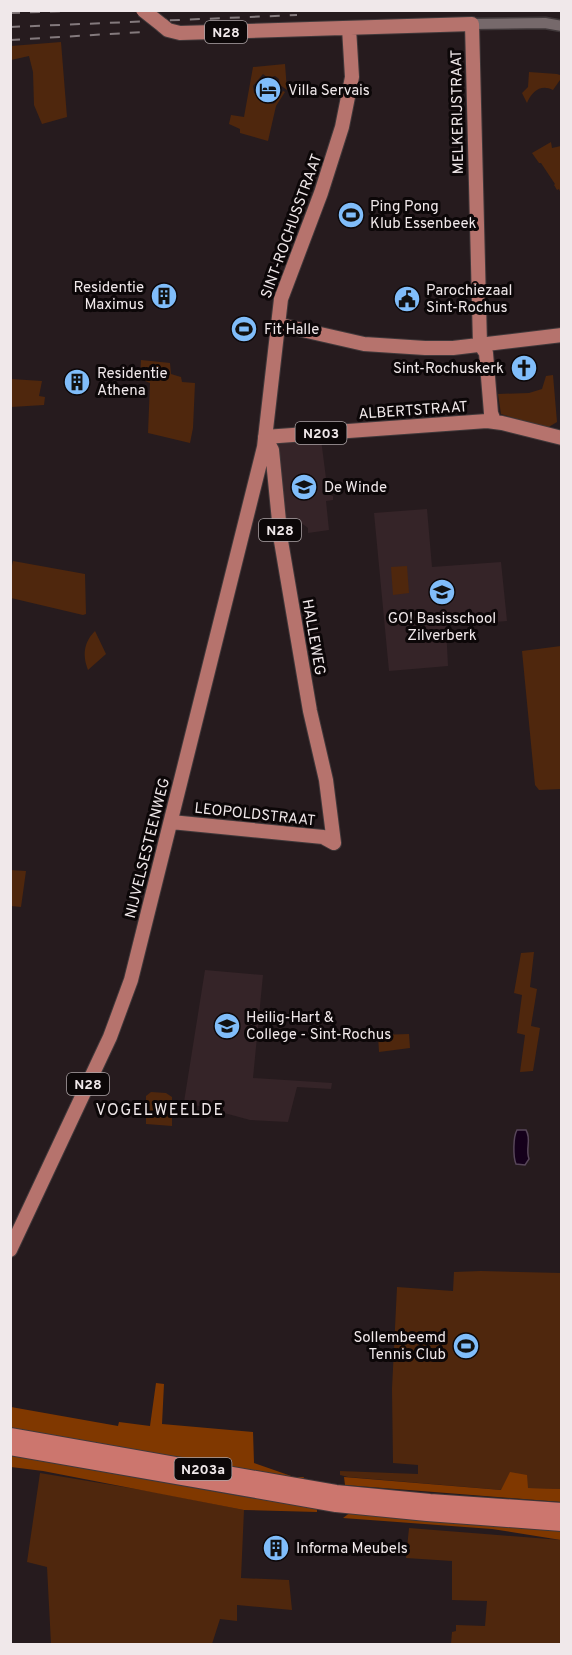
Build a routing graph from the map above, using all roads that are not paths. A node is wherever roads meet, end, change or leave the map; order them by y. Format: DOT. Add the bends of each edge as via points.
graph roads {
  1 [pos="143,10"];
  2 [pos="472,24"];
  3 [pos="561,27"];
  4 [pos="349,28"];
  5 [pos="276,327"];
  6 [pos="561,335"];
  7 [pos="480,344"];
  8 [pos="494,421"];
  9 [pos="265,437"];
  10 [pos="561,438"];
  11 [pos="267,453"];
  12 [pos="171,822"];
  13 [pos="334,843"];
  14 [pos="10,1250"];
  15 [pos="10,1435"];
  16 [pos="10,1448"];
  17 [pos="561,1510"];
  18 [pos="561,1524"];
  1 -- 4 [label="main road, N28, bridge" via="180,33"];
  2 -- 3 [label="street" via="545,23"];
  2 -- 4 [label="main road, N28"];
  2 -- 7 [label="main road, MELKERIJSTRAAT"];
  4 -- 5 [label="main road, SINT-ROCHUSSTRAAT / N28" via="352,76 342,127 281,299"];
  5 -- 7 [label="main road" via="380,346 453,348"];
  5 -- 9 [label="main road, SINT-ROCHUSSTRAAT / N28"];
  6 -- 7 [label="main road"];
  7 -- 8 [label="main road, MELKERIJSTRAAT" via="486,353"];
  8 -- 9 [label="main road, ALBERTSTRAAT / N203"];
  8 -- 10 [label="main road, ALBERTSTRAAT / N203"];
  9 -- 11 [label="main road, NIJVELSESTEENWEG / N28"];
  11 -- 12 [label="main road, NIJVELSESTEENWEG / N28"];
  11 -- 13 [label="main road, HALLEWEG / N28"];
  12 -- 13 [label="main road, LEOPOLDSTRAAT / N28" via="323,837"];
  12 -- 14 [label="main road, NIJVELSESTEENWEG / N28" via="118,1019"];
  15 -- 17 [label="highway, N203a" via="336,1492"];
  16 -- 18 [label="highway, N203a" via="336,1505"];
}
